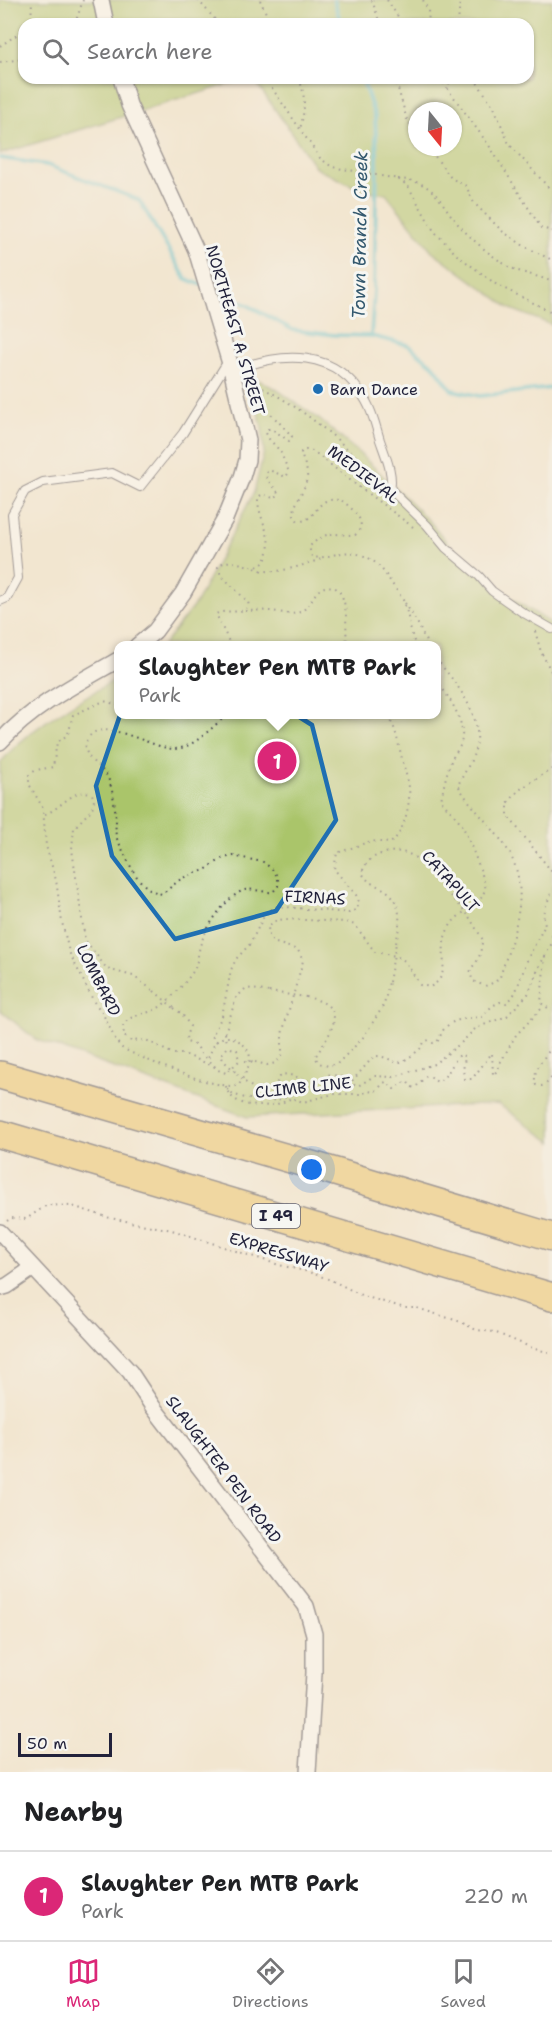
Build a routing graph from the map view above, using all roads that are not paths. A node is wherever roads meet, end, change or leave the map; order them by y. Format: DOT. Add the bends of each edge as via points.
graph roads {
  1 [pos="101,0"];
  2 [pos="105,18"];
  3 [pos="123,84"];
  4 [pos="231,365"];
  5 [pos="0,601"];
  6 [pos="552,629"];
  7 [pos="142,641"];
  8 [pos="114,662"];
  9 [pos="0,742"];
  10 [pos="0,1075"];
  11 [pos="0,1134"];
  12 [pos="0,1232"];
  13 [pos="552,1237"];
  14 [pos="33,1268"];
  15 [pos="0,1288"];
  16 [pos="552,1297"];
  17 [pos="308,1772"];
  1 -- 2 [label="street"];
  3 -- 4 [label="street, NORTHEAST A STREET" via="196,250"];
  4 -- 5 [label="lane" via="140,487 112,473 43,482 25,491 12,514 18,578 7,598"];
  4 -- 6 [label="lane" via="296,357 315,360 341,372 360,392 374,417 391,475 390,489 492,591"];
  4 -- 7 [label="street, NORTHEAST A STREET" via="248,440 242,477 225,519 183,593 155,631"];
  8 -- 9 [label="street" via="59,693 18,722"];
  10 -- 13 [label="highway"];
  11 -- 16 [label="highway, I 49"];
  12 -- 14 [label="street, SLAUGHTER PEN ROAD"];
  14 -- 15 [label="street"];
  14 -- 17 [label="street, SLAUGHTER PEN ROAD" via="130,1372 306,1606 314,1635"];
}
